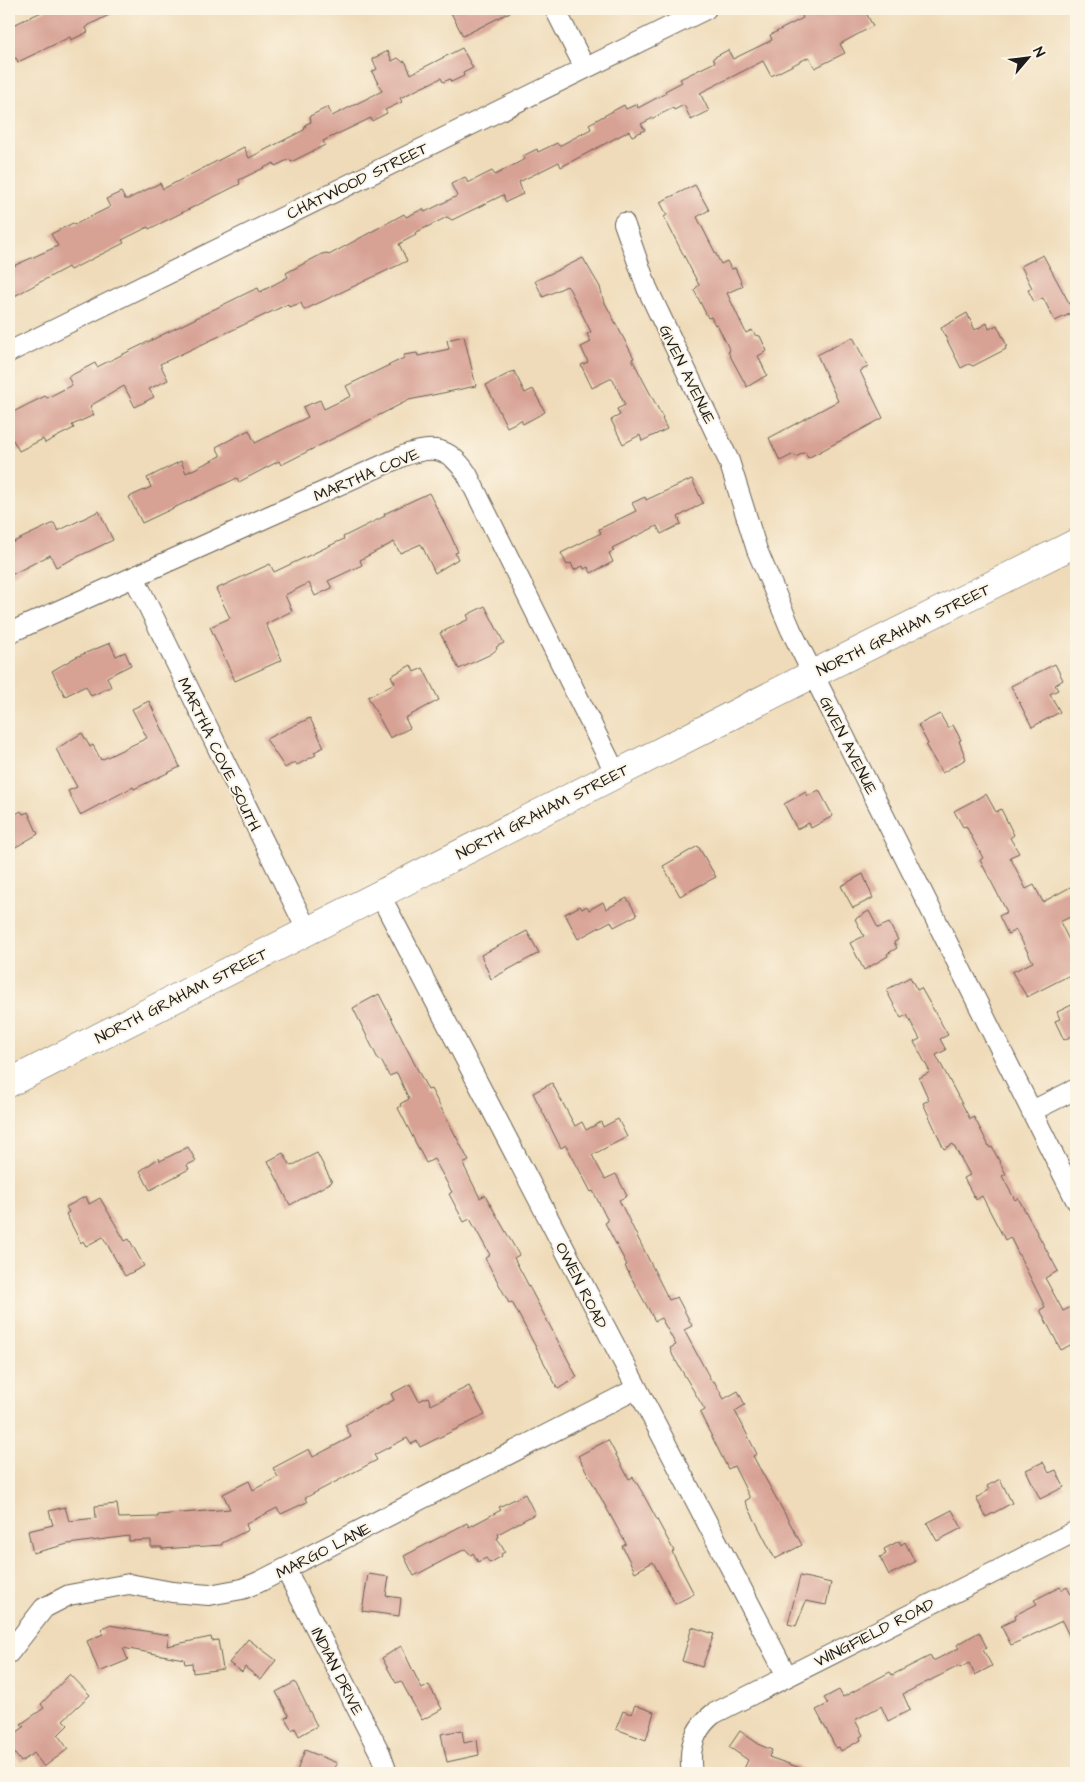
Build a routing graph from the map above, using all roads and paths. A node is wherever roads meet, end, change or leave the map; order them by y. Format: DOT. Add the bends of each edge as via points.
graph roads {
  1 [pos="555,9"];
  2 [pos="706,9"];
  3 [pos="585,68"];
  4 [pos="624,223"];
  5 [pos="9,352"];
  6 [pos="1076,543"];
  7 [pos="134,577"];
  8 [pos="9,633"];
  9 [pos="813,674"];
  10 [pos="616,774"];
  11 [pos="379,894"];
  12 [pos="307,930"];
  13 [pos="9,1083"];
  14 [pos="1076,1089"];
  15 [pos="1032,1111"];
  16 [pos="1076,1200"];
  17 [pos="636,1389"];
  18 [pos="1076,1531"];
  19 [pos="286,1570"];
  20 [pos="9,1653"];
  21 [pos="786,1676"];
  22 [pos="387,1773"];
  23 [pos="692,1773"];
  1 -- 3 [label="street"];
  2 -- 3 [label="street, CHATWOOD STREET"];
  3 -- 5 [label="street, CHATWOOD STREET"];
  4 -- 9 [label="street, GIVEN AVENUE" via="647,288 729,460 772,589"];
  6 -- 9 [label="main road, NORTH GRAHAM STREET"];
  7 -- 8 [label="street, MARTHA COVE"];
  7 -- 10 [label="street, MARTHA COVE" via="403,456 427,449 444,452 453,456 467,474"];
  7 -- 12 [label="street, MARTHA COVE SOUTH"];
  9 -- 10 [label="main road, NORTH GRAHAM STREET"];
  9 -- 15 [label="street, GIVEN AVENUE"];
  10 -- 11 [label="main road, NORTH GRAHAM STREET"];
  11 -- 12 [label="main road, NORTH GRAHAM STREET"];
  11 -- 17 [label="street, OWEN ROAD"];
  12 -- 13 [label="main road, NORTH GRAHAM STREET"];
  14 -- 15 [label="street"];
  15 -- 16 [label="street, GIVEN AVENUE"];
  17 -- 19 [label="street, MARGO LANE"];
  17 -- 21 [label="street, OWEN ROAD"];
  18 -- 21 [label="street, WINGFIELD ROAD"];
  19 -- 20 [label="street, MARGO LANE" via="225,1594 193,1594 129,1584 69,1595 44,1608"];
  19 -- 22 [label="street, INDIAN DRIVE" via="380,1753"];
  21 -- 23 [label="street, WINGFIELD ROAD" via="713,1714 698,1729 691,1752"];
}
